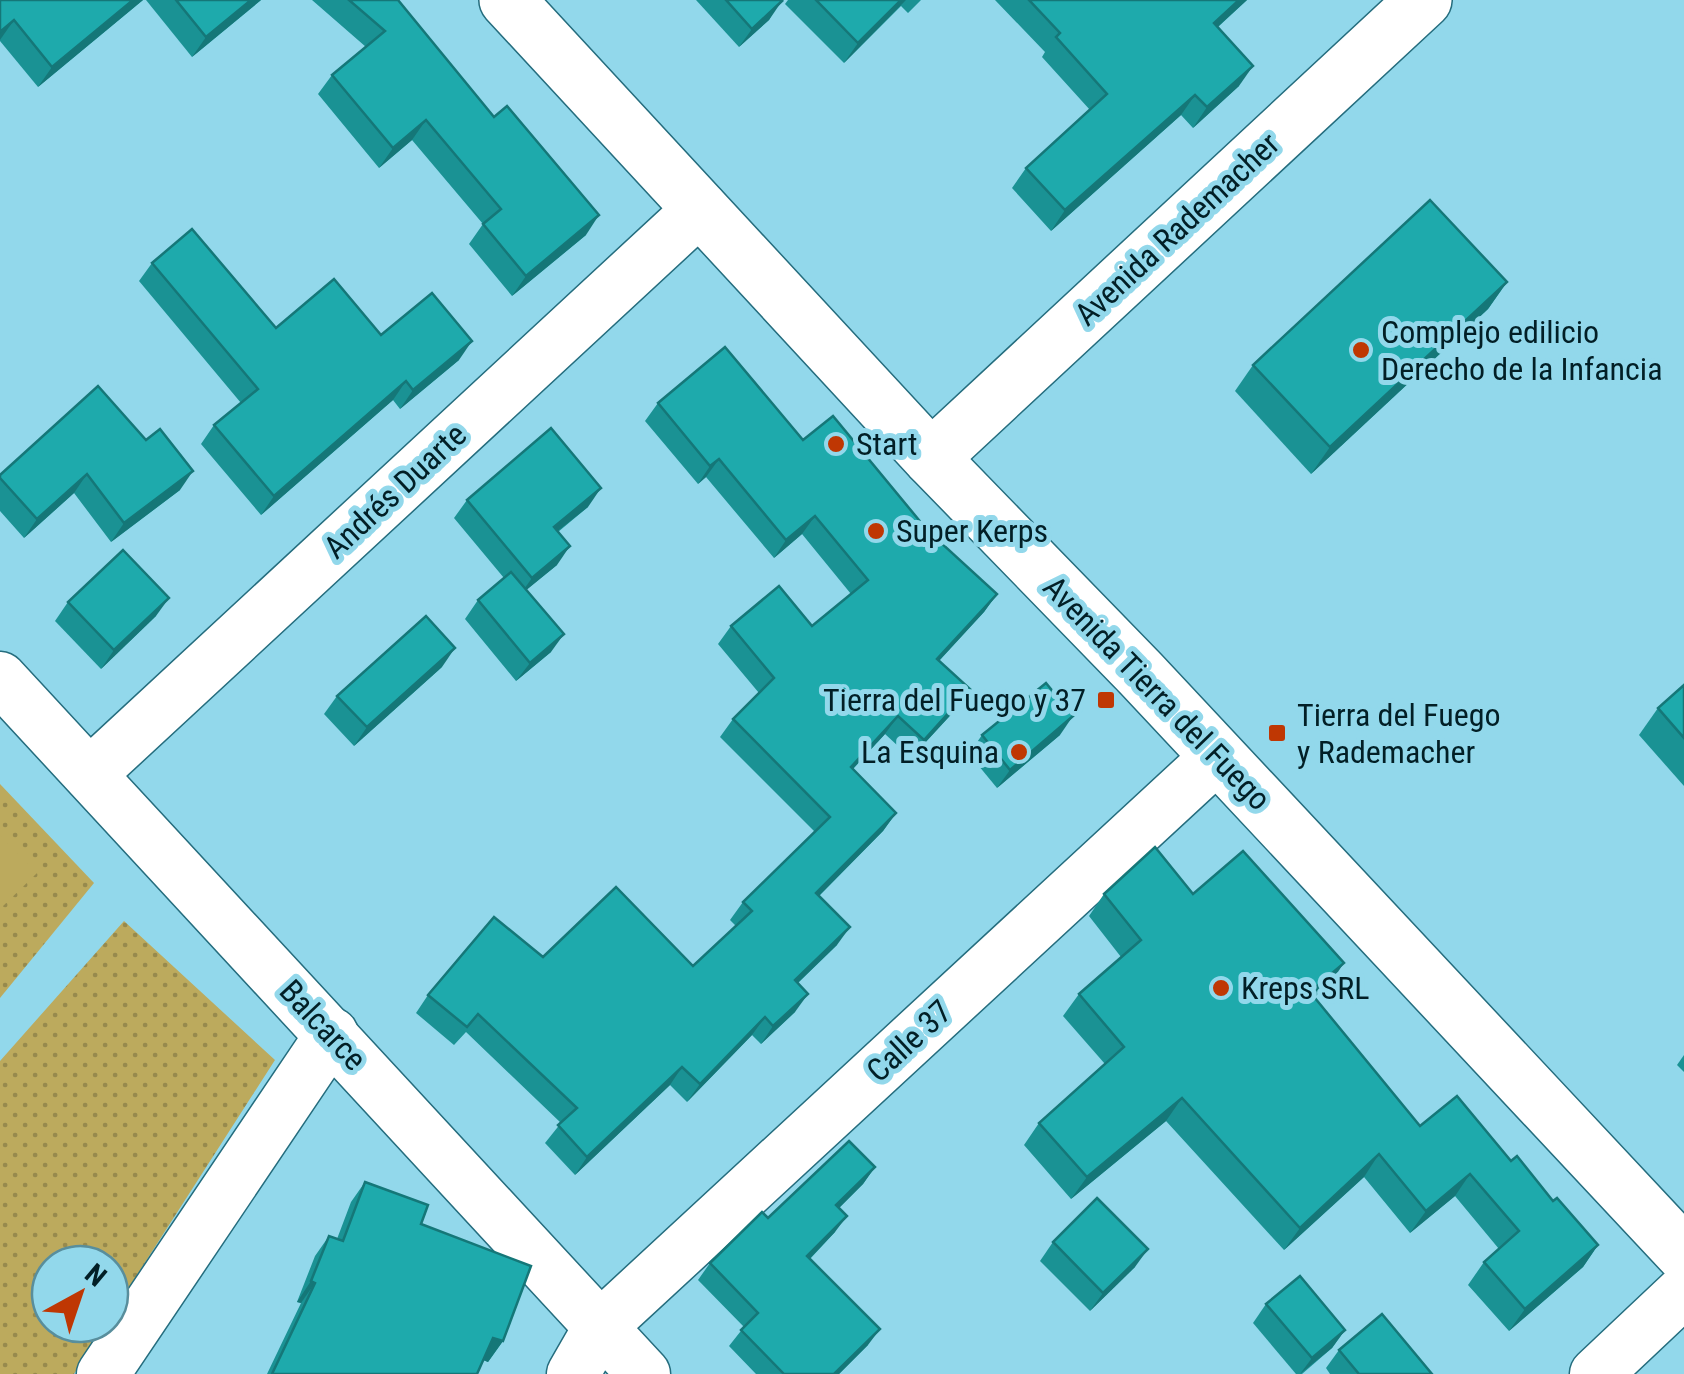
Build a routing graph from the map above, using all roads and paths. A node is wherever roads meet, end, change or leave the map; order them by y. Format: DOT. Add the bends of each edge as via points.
graph roads {
  1 [pos="506,0"];
  2 [pos="1424,0"];
  3 [pos="701,208"];
  4 [pos="931,458"];
  5 [pos="0,678"];
  6 [pos="1218,756"];
  7 [pos="90,774"];
  8 [pos="332,1034"];
  9 [pos="1684,1254"];
  10 [pos="1684,1291"];
  11 [pos="600,1326"];
  12 [pos="103,1374"];
  13 [pos="572,1374"];
  14 [pos="644,1374"];
  15 [pos="1596,1374"];
  1 -- 3 [label="main road, Avenida Tierra del Fuego"];
  2 -- 4 [label="main road, Avenida Rademacher"];
  3 -- 4 [label="main road, Avenida Tierra del Fuego"];
  3 -- 7 [label="street, Andrés Duarte"];
  4 -- 6 [label="main road, Avenida Tierra del Fuego"];
  5 -- 7 [label="street, Balcarce"];
  6 -- 9 [label="main road, Avenida Tierra del Fuego"];
  6 -- 11 [label="street, Calle 37"];
  7 -- 8 [label="street, Balcarce"];
  8 -- 11 [label="street, Balcarce"];
  8 -- 12 [label="street"];
  10 -- 15 [label="street"];
  11 -- 13 [label="street, Calle 37"];
  11 -- 14 [label="street, Balcarce"];
}
